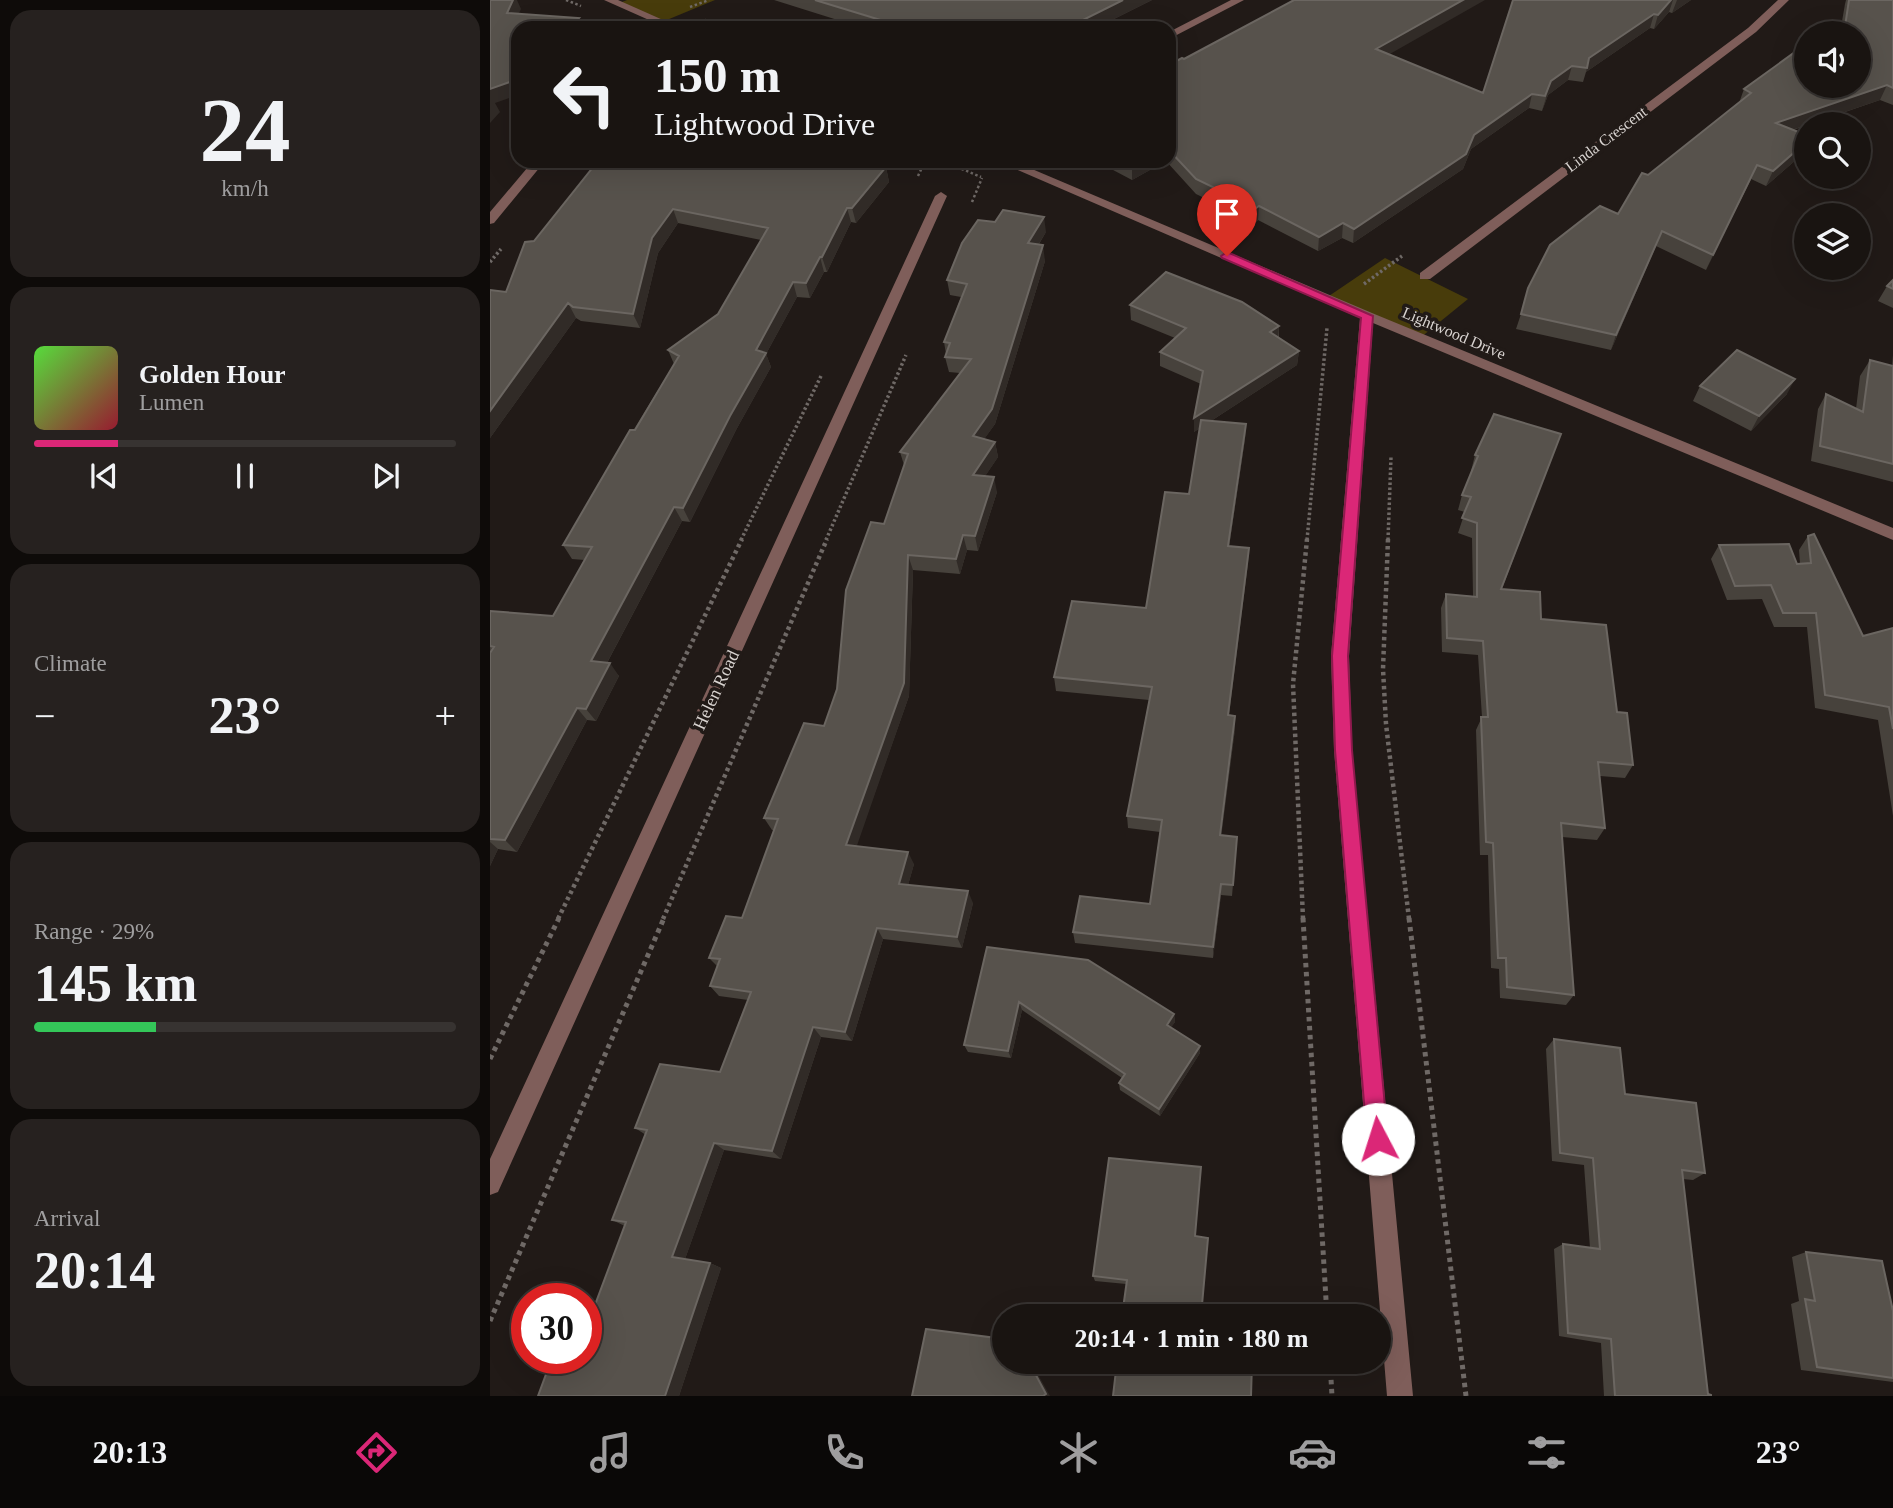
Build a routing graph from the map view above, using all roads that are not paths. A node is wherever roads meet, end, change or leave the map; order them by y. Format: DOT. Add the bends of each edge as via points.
graph roads {
  1 [pos="609,0"];
  2 [pos="1239,0"];
  3 [pos="1784,0"];
  4 [pos="649,21"];
  5 [pos="1176,32"];
  6 [pos="534,168"];
  7 [pos="1019,168"];
  8 [pos="941,196"];
  9 [pos="490,220"];
  10 [pos="1425,276"];
  11 [pos="1367,316"];
  12 [pos="1893,534"];
  13 [pos="490,1184"];
  14 [pos="1401,1396"];
  1 -- 4 [label="street"];
  2 -- 5 [label="street"];
  3 -- 10 [label="street, Linda Crescent" via="1752,30"];
  6 -- 9 [label="street"];
  7 -- 11 [label="street, Lightwood Drive"];
  8 -- 13 [label="street, Helen Road"];
  11 -- 12 [label="street, Lightwood Drive"];
  11 -- 14 [label="street" via="1340,669 1343,750"];
}
